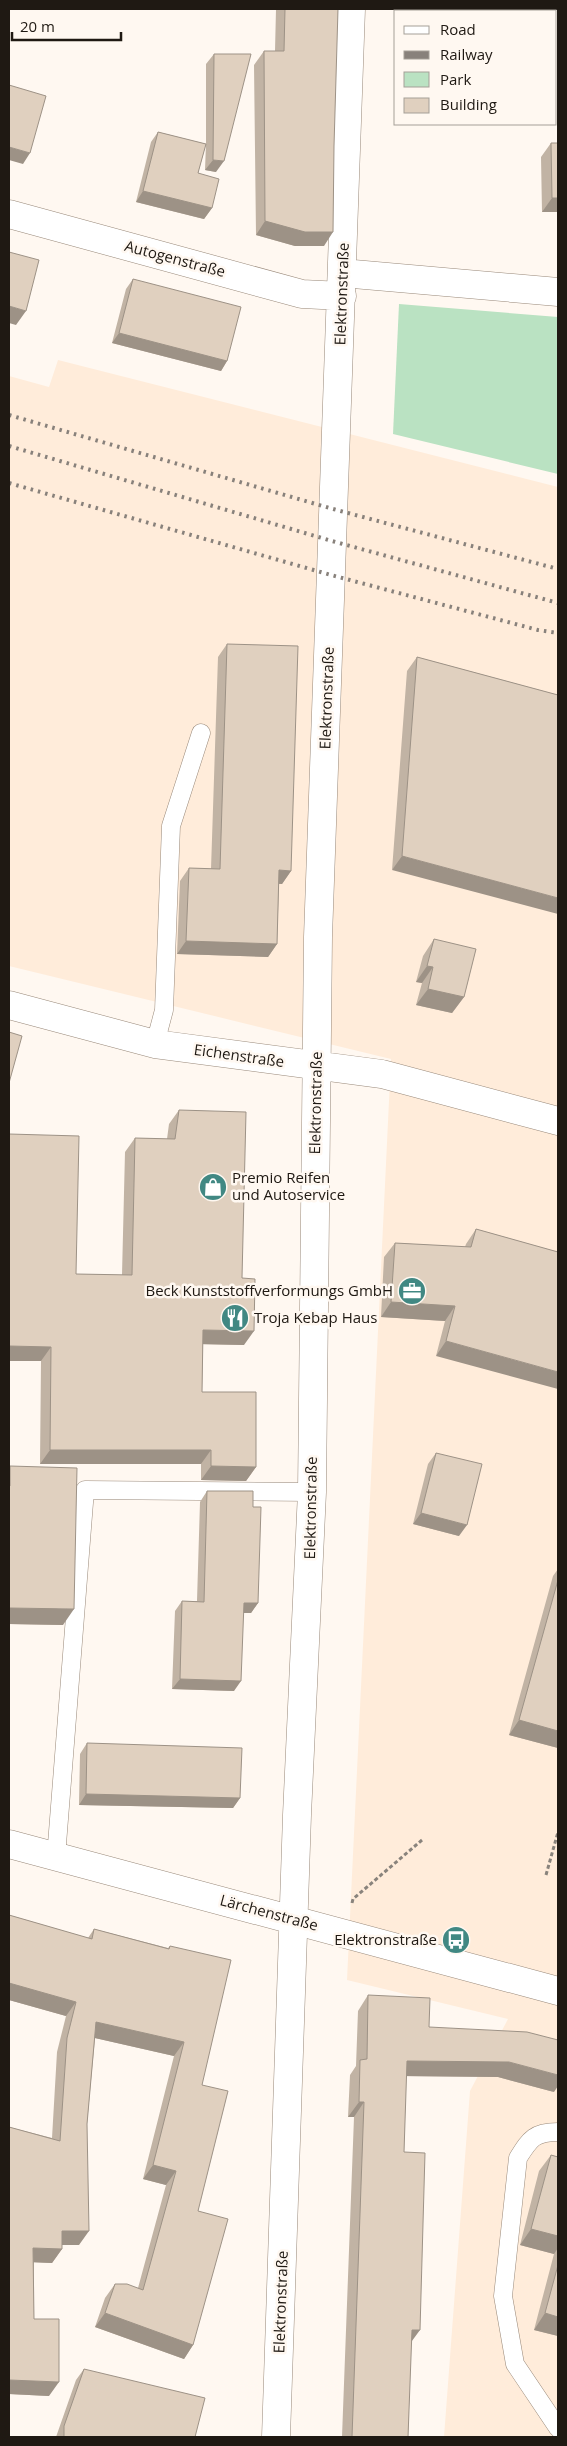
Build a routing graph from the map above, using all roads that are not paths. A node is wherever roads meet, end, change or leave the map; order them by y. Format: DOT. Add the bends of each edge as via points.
graph roads {
  1 [pos="351,9"];
  2 [pos="9,214"];
  3 [pos="342,285"];
  4 [pos="558,292"];
  5 [pos="201,733"];
  6 [pos="9,1005"];
  7 [pos="155,1044"];
  8 [pos="316,1066"];
  9 [pos="558,1121"];
  10 [pos="312,1492"];
  11 [pos="9,1844"];
  12 [pos="56,1857"];
  13 [pos="294,1920"];
  14 [pos="558,1991"];
  15 [pos="558,2132"];
  16 [pos="558,2428"];
  17 [pos="276,2437"];
  1 -- 3 [label="street, Elektronstraße"];
  2 -- 3 [label="street, Autogenstraße" via="302,294"];
  3 -- 4 [label="street, Autogenstraße"];
  3 -- 8 [label="street, Elektronstraße"];
  5 -- 7 [label="lane" via="171,826 164,1010"];
  6 -- 7 [label="street, Eichenstraße"];
  7 -- 8 [label="street, Eichenstraße"];
  8 -- 9 [label="street, Eichenstraße" via="382,1074"];
  8 -- 10 [label="street, Elektronstraße"];
  10 -- 12 [label="lane" via="85,1490"];
  10 -- 13 [label="street, Elektronstraße"];
  11 -- 12 [label="street, Lärchenstraße"];
  12 -- 13 [label="street, Lärchenstraße"];
  13 -- 14 [label="street, Lärchenstraße"];
  13 -- 17 [label="street, Elektronstraße"];
  15 -- 16 [label="lane" via="543,2132 530,2140 518,2158 503,2296 515,2364"];
}
